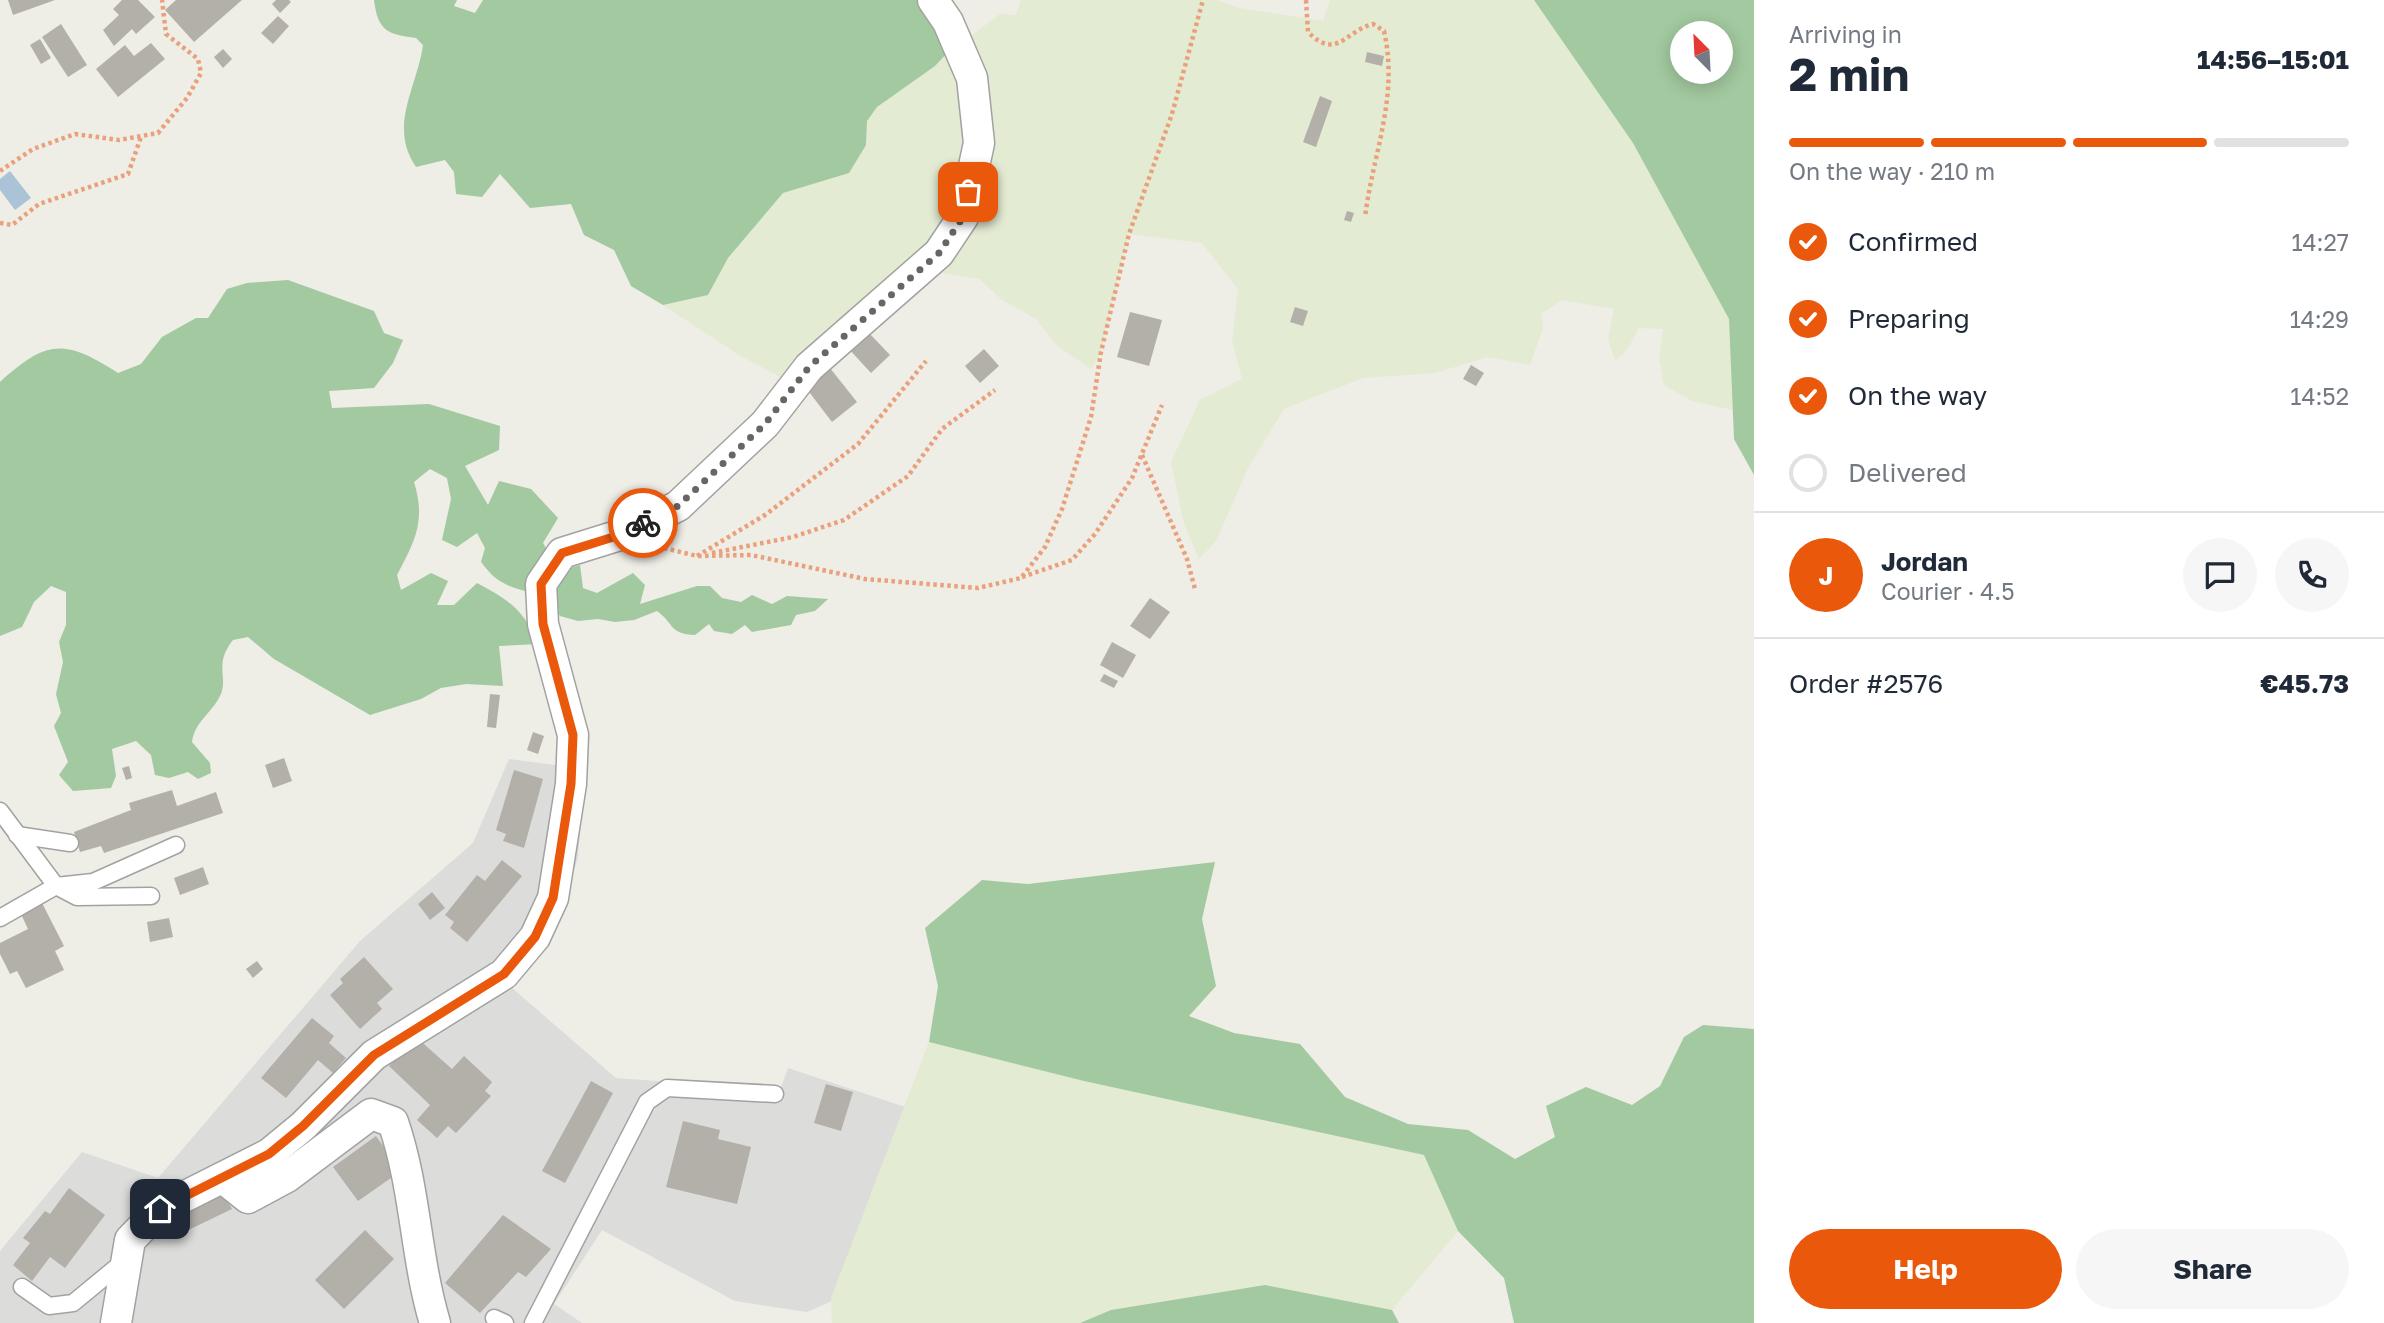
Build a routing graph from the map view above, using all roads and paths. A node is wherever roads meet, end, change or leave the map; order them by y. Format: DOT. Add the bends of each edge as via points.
graph roads {
  1 [pos="162,0"];
  2 [pos="933,0"];
  3 [pos="1203,0"];
  4 [pos="1306,0"];
  5 [pos="141,136"];
  6 [pos="0,171"];
  7 [pos="1365,217"];
  8 [pos="0,223"];
  9 [pos="926,362"];
  10 [pos="995,390"];
  11 [pos="1162,405"];
  12 [pos="1142,455"];
  13 [pos="623,534"];
  14 [pos="697,556"];
  15 [pos="1021,578"];
  16 [pos="1195,589"];
  17 [pos="0,811"];
  18 [pos="17,835"];
  19 [pos="70,843"];
  20 [pos="176,845"];
  21 [pos="56,886"];
  22 [pos="151,895"];
  23 [pos="0,918"];
  24 [pos="775,1094"];
  25 [pos="223,1178"];
  26 [pos="127,1258"];
  27 [pos="22,1287"];
  28 [pos="116,1323"];
  29 [pos="435,1323"];
  30 [pos="533,1323"];
  1 -- 5 [label="path" via="166,34 198,59 201,73 158,133"];
  2 -- 13 [label="street" via="948,22 972,78 979,143 963,217 939,253 809,367 765,424 678,506"];
  3 -- 15 [label="path" via="1172,114 1129,234 1091,417 1062,509 1045,547"];
  4 -- 7 [label="path" via="1308,32 1318,42 1345,41 1359,28 1373,24 1384,31 1389,103"];
  5 -- 6 [label="path" via="119,140 75,134 33,149"];
  5 -- 8 [label="path" via="128,174 39,204 12,225"];
  9 -- 14 [label="path" via="858,444 765,515"];
  10 -- 14 [label="path" via="942,429 908,476 844,520 793,537"];
  11 -- 12 [label="path"];
  12 -- 15 [label="path" via="1132,478 1072,560"];
  12 -- 16 [label="path" via="1183,547"];
  13 -- 14 [label="path"];
  13 -- 25 [label="street" via="562,553 541,584 543,624 573,735 571,784 553,898 535,937 504,974 374,1055 269,1154"];
  14 -- 15 [label="path" via="751,555 865,579 978,588"];
  17 -- 18 [label="lane"];
  18 -- 19 [label="lane"];
  18 -- 21 [label="lane"];
  20 -- 21 [label="lane" via="93,882"];
  21 -- 22 [label="lane" via="77,897"];
  21 -- 23 [label="lane"];
  24 -- 30 [label="lane" via="667,1088 647,1102"];
  25 -- 26 [label="street" via="160,1209 130,1240"];
  25 -- 29 [label="street" via="248,1198 287,1177 371,1114 393,1122 412,1187 422,1280"];
  26 -- 27 [label="lane" via="73,1303 49,1306"];
  26 -- 28 [label="street"];
}
